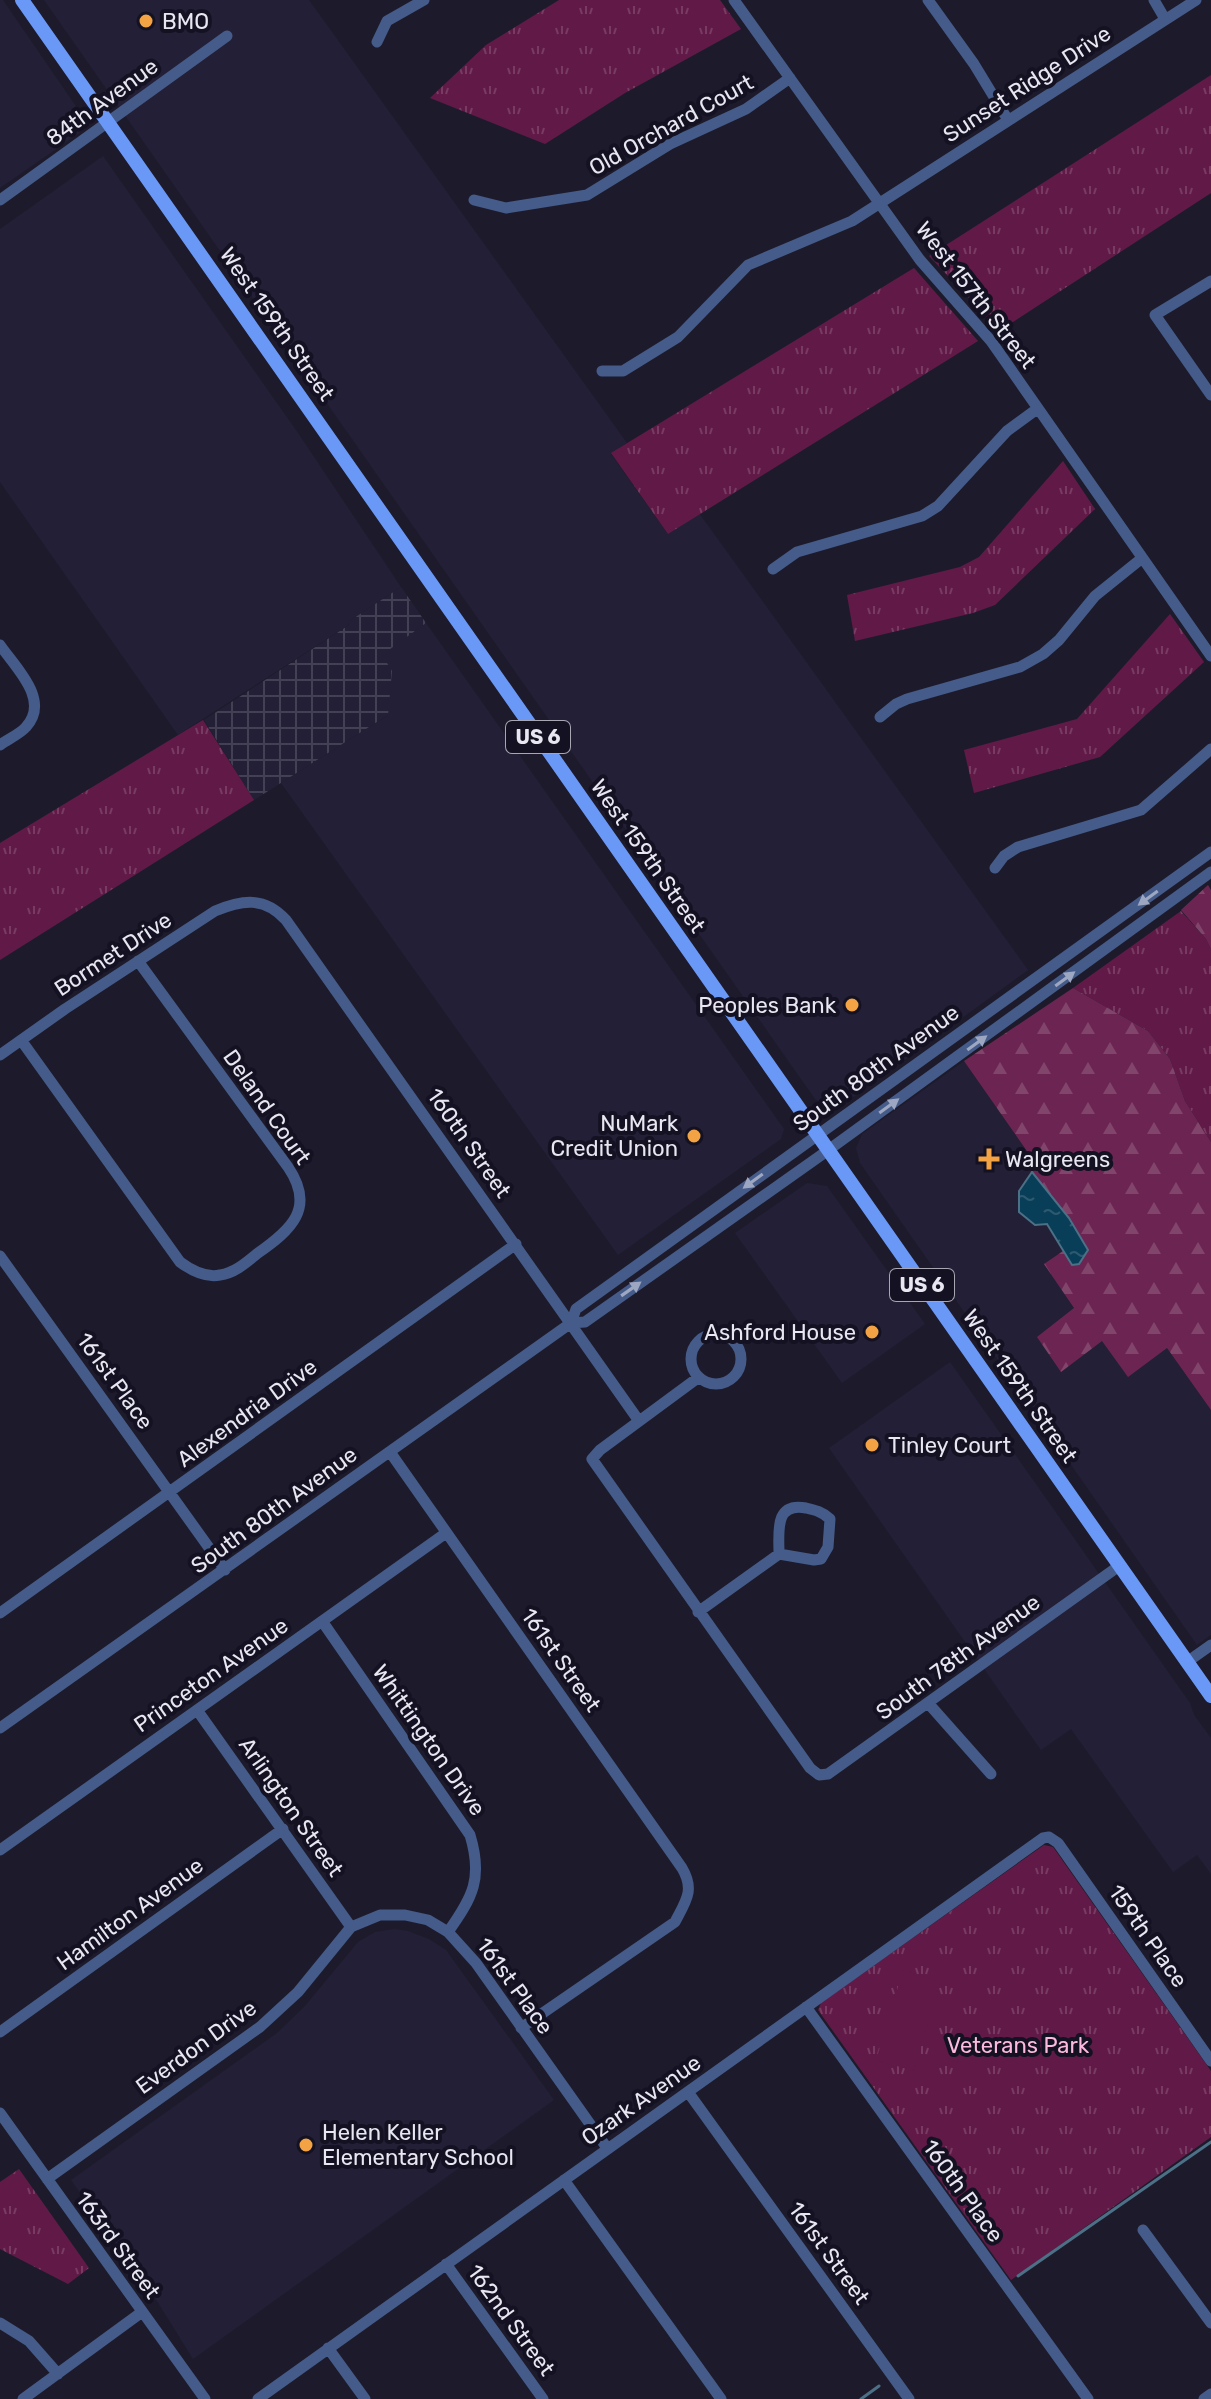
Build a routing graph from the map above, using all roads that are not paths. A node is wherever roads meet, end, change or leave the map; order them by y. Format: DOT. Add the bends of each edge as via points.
graph roads {
  1 [pos="22,0"];
  2 [pos="424,0"];
  3 [pos="734,0"];
  4 [pos="928,0"];
  5 [pos="1154,0"];
  6 [pos="1196,0"];
  7 [pos="1165,19"];
  8 [pos="227,36"];
  9 [pos="377,42"];
  10 [pos="790,78"];
  11 [pos="1008,120"];
  12 [pos="108,123"];
  13 [pos="0,200"];
  14 [pos="474,200"];
  15 [pos="879,203"];
  16 [pos="1211,281"];
  17 [pos="602,371"];
  18 [pos="1211,395"];
  19 [pos="1037,409"];
  20 [pos="1141,559"];
  21 [pos="773,569"];
  22 [pos="0,645"];
  23 [pos="1211,656"];
  24 [pos="880,717"];
  25 [pos="0,745"];
  26 [pos="1211,749"];
  27 [pos="1211,852"];
  28 [pos="995,868"];
  29 [pos="1211,872"];
  30 [pos="255,902"];
  31 [pos="138,961"];
  32 [pos="21,1040"];
  33 [pos="0,1055"];
  34 [pos="817,1135"];
  35 [pos="827,1151"];
  36 [pos="516,1244"];
  37 [pos="0,1256"];
  38 [pos="571,1323"];
  39 [pos="699,1377"];
  40 [pos="639,1421"];
  41 [pos="390,1452"];
  42 [pos="170,1492"];
  43 [pos="446,1533"];
  44 [pos="779,1554"];
  45 [pos="1119,1566"];
  46 [pos="225,1570"];
  47 [pos="698,1612"];
  48 [pos="0,1613"];
  49 [pos="322,1621"];
  50 [pos="1211,1645"];
  51 [pos="1187,1662"];
  52 [pos="1211,1696"];
  53 [pos="928,1703"];
  54 [pos="197,1710"];
  55 [pos="0,1728"];
  56 [pos="991,1774"];
  57 [pos="283,1829"];
  58 [pos="1049,1837"];
  59 [pos="0,1850"];
  60 [pos="351,1927"];
  61 [pos="448,1932"];
  62 [pos="806,2007"];
  63 [pos="521,2028"];
  64 [pos="0,2032"];
  65 [pos="1211,2061"];
  66 [pos="688,2092"];
  67 [pos="0,2113"];
  68 [pos="607,2148"];
  69 [pos="47,2179"];
  70 [pos="564,2180"];
  71 [pos="1143,2230"];
  72 [pos="446,2264"];
  73 [pos="142,2312"];
  74 [pos="0,2323"];
  75 [pos="1211,2323"];
  76 [pos="328,2348"];
  77 [pos="58,2374"];
  78 [pos="1211,2394"];
  79 [pos="23,2399"];
  80 [pos="205,2399"];
  81 [pos="258,2399"];
  82 [pos="365,2399"];
  83 [pos="543,2399"];
  84 [pos="721,2399"];
  85 [pos="909,2399"];
  86 [pos="1088,2399"];
  87 [pos="1204,2399"];
  1 -- 12 [label="main road, West 159th Street / US 6"];
  2 -- 9 [label="street" via="387,21"];
  3 -- 10 [label="street, West 157th Street"];
  4 -- 11 [label="street"];
  5 -- 7 [label="street"];
  6 -- 7 [label="street, Sunset Ridge Drive"];
  7 -- 11 [label="street, Sunset Ridge Drive"];
  8 -- 12 [label="street, 84th Avenue"];
  10 -- 14 [label="street, Old Orchard Court" via="746,109 670,144 587,195 506,208"];
  10 -- 15 [label="street, West 157th Street"];
  11 -- 15 [label="street, Sunset Ridge Drive"];
  12 -- 13 [label="street, 84th Avenue"];
  12 -- 34 [label="main road, West 159th Street / US 6"];
  15 -- 17 [label="street, Sunset Ridge Drive" via="842,227 748,265 678,337 623,371"];
  15 -- 19 [label="street, West 157th Street" via="920,260 991,341"];
  16 -- 18 [label="street" via="1155,315"];
  19 -- 20 [label="street, West 157th Street"];
  19 -- 21 [label="street" via="1007,431 938,506 922,516 797,552"];
  20 -- 23 [label="street, West 157th Street"];
  20 -- 24 [label="street" via="1095,596 1043,654 1020,667 907,699"];
  22 -- 25 [label="street" via="35,695 26,727"];
  26 -- 28 [label="street" via="1141,810 1018,847"];
  27 -- 34 [label="street, South 80th Avenue, one-way"];
  35 -- 29 [label="street, South 80th Avenue, one-way"];
  30 -- 31 [label="street, Bormet Drive" via="215,911"];
  30 -- 36 [label="street, 160th Street" via="286,920"];
  31 -- 32 [label="street, Bormet Drive"];
  31 -- 32 [label="street, Deland Court" via="298,1186 299,1209 291,1229 236,1269 210,1276 180,1262"];
  32 -- 33 [label="street, Bormet Drive"];
  34 -- 35 [label="main road, West 159th Street / US 6"];
  34 -- 38 [label="street, South 80th Avenue, one-way" via="576,1309"];
  38 -- 35 [label="street, South 80th Avenue, one-way" via="585,1322"];
  35 -- 45 [label="main road, West 159th Street / US 6"];
  36 -- 38 [label="street, 160th Street"];
  36 -- 42 [label="street, Alexendria Drive"];
  37 -- 42 [label="street, 161st Place"];
  38 -- 40 [label="street, 160th Street"];
  38 -- 41 [label="street, South 80th Avenue"];
  39 -- 39 [label="street" via="715,1384 737,1373 741,1356 733,1341 711,1334 698,1342 691,1356"];
  39 -- 40 [label="street"];
  40 -- 47 [label="street" via="592,1459"];
  41 -- 43 [label="street, 161st Street"];
  41 -- 46 [label="street, South 80th Avenue"];
  42 -- 46 [label="street, 161st Place"];
  42 -- 48 [label="street, Alexendria Drive"];
  43 -- 49 [label="street, Princeton Avenue"];
  43 -- 63 [label="street, 161st Street" via="690,1885 675,1922"];
  44 -- 44 [label="street" via="779,1523 788,1509 810,1509 830,1519 828,1547 821,1559"];
  44 -- 47 [label="street"];
  45 -- 51 [label="main road, West 159th Street / US 6"];
  45 -- 53 [label="street, South 78th Avenue"];
  46 -- 55 [label="street, South 80th Avenue"];
  47 -- 53 [label="street, South 78th Avenue" via="819,1775 828,1774"];
  49 -- 54 [label="street, Princeton Avenue"];
  49 -- 61 [label="street, Whittington Drive" via="470,1835 475,1881"];
  50 -- 51 [label="street"];
  51 -- 52 [label="main road, West 159th Street / US 6"];
  53 -- 56 [label="street"];
  54 -- 57 [label="street, Arlington Street"];
  54 -- 59 [label="street, Princeton Avenue"];
  57 -- 60 [label="street, Arlington Street"];
  57 -- 64 [label="street, Hamilton Avenue"];
  58 -- 62 [label="street, Ozark Avenue"];
  58 -- 65 [label="street, 159th Place"];
  60 -- 61 [label="street, 161st Place" via="380,1915 405,1915"];
  60 -- 69 [label="street, Everdon Drive" via="298,1992 260,2027"];
  61 -- 63 [label="street, 161st Place"];
  62 -- 66 [label="street, Ozark Avenue"];
  62 -- 86 [label="street, 160th Place"];
  63 -- 68 [label="street, 161st Place"];
  66 -- 68 [label="street, Ozark Avenue"];
  66 -- 85 [label="street, 161st Street"];
  67 -- 69 [label="street, 163rd Street"];
  68 -- 70 [label="street, Ozark Avenue"];
  69 -- 73 [label="street, 163rd Street"];
  70 -- 72 [label="street, Ozark Avenue"];
  70 -- 84 [label="street"];
  71 -- 75 [label="street"];
  72 -- 76 [label="street, Ozark Avenue"];
  72 -- 83 [label="street, 162nd Street"];
  73 -- 77 [label="street"];
  73 -- 80 [label="street, 163rd Street"];
  74 -- 77 [label="street" via="29,2341"];
  76 -- 81 [label="street, Ozark Avenue"];
  76 -- 82 [label="street"];
  77 -- 79 [label="street"];
  78 -- 87 [label="street"];
}
